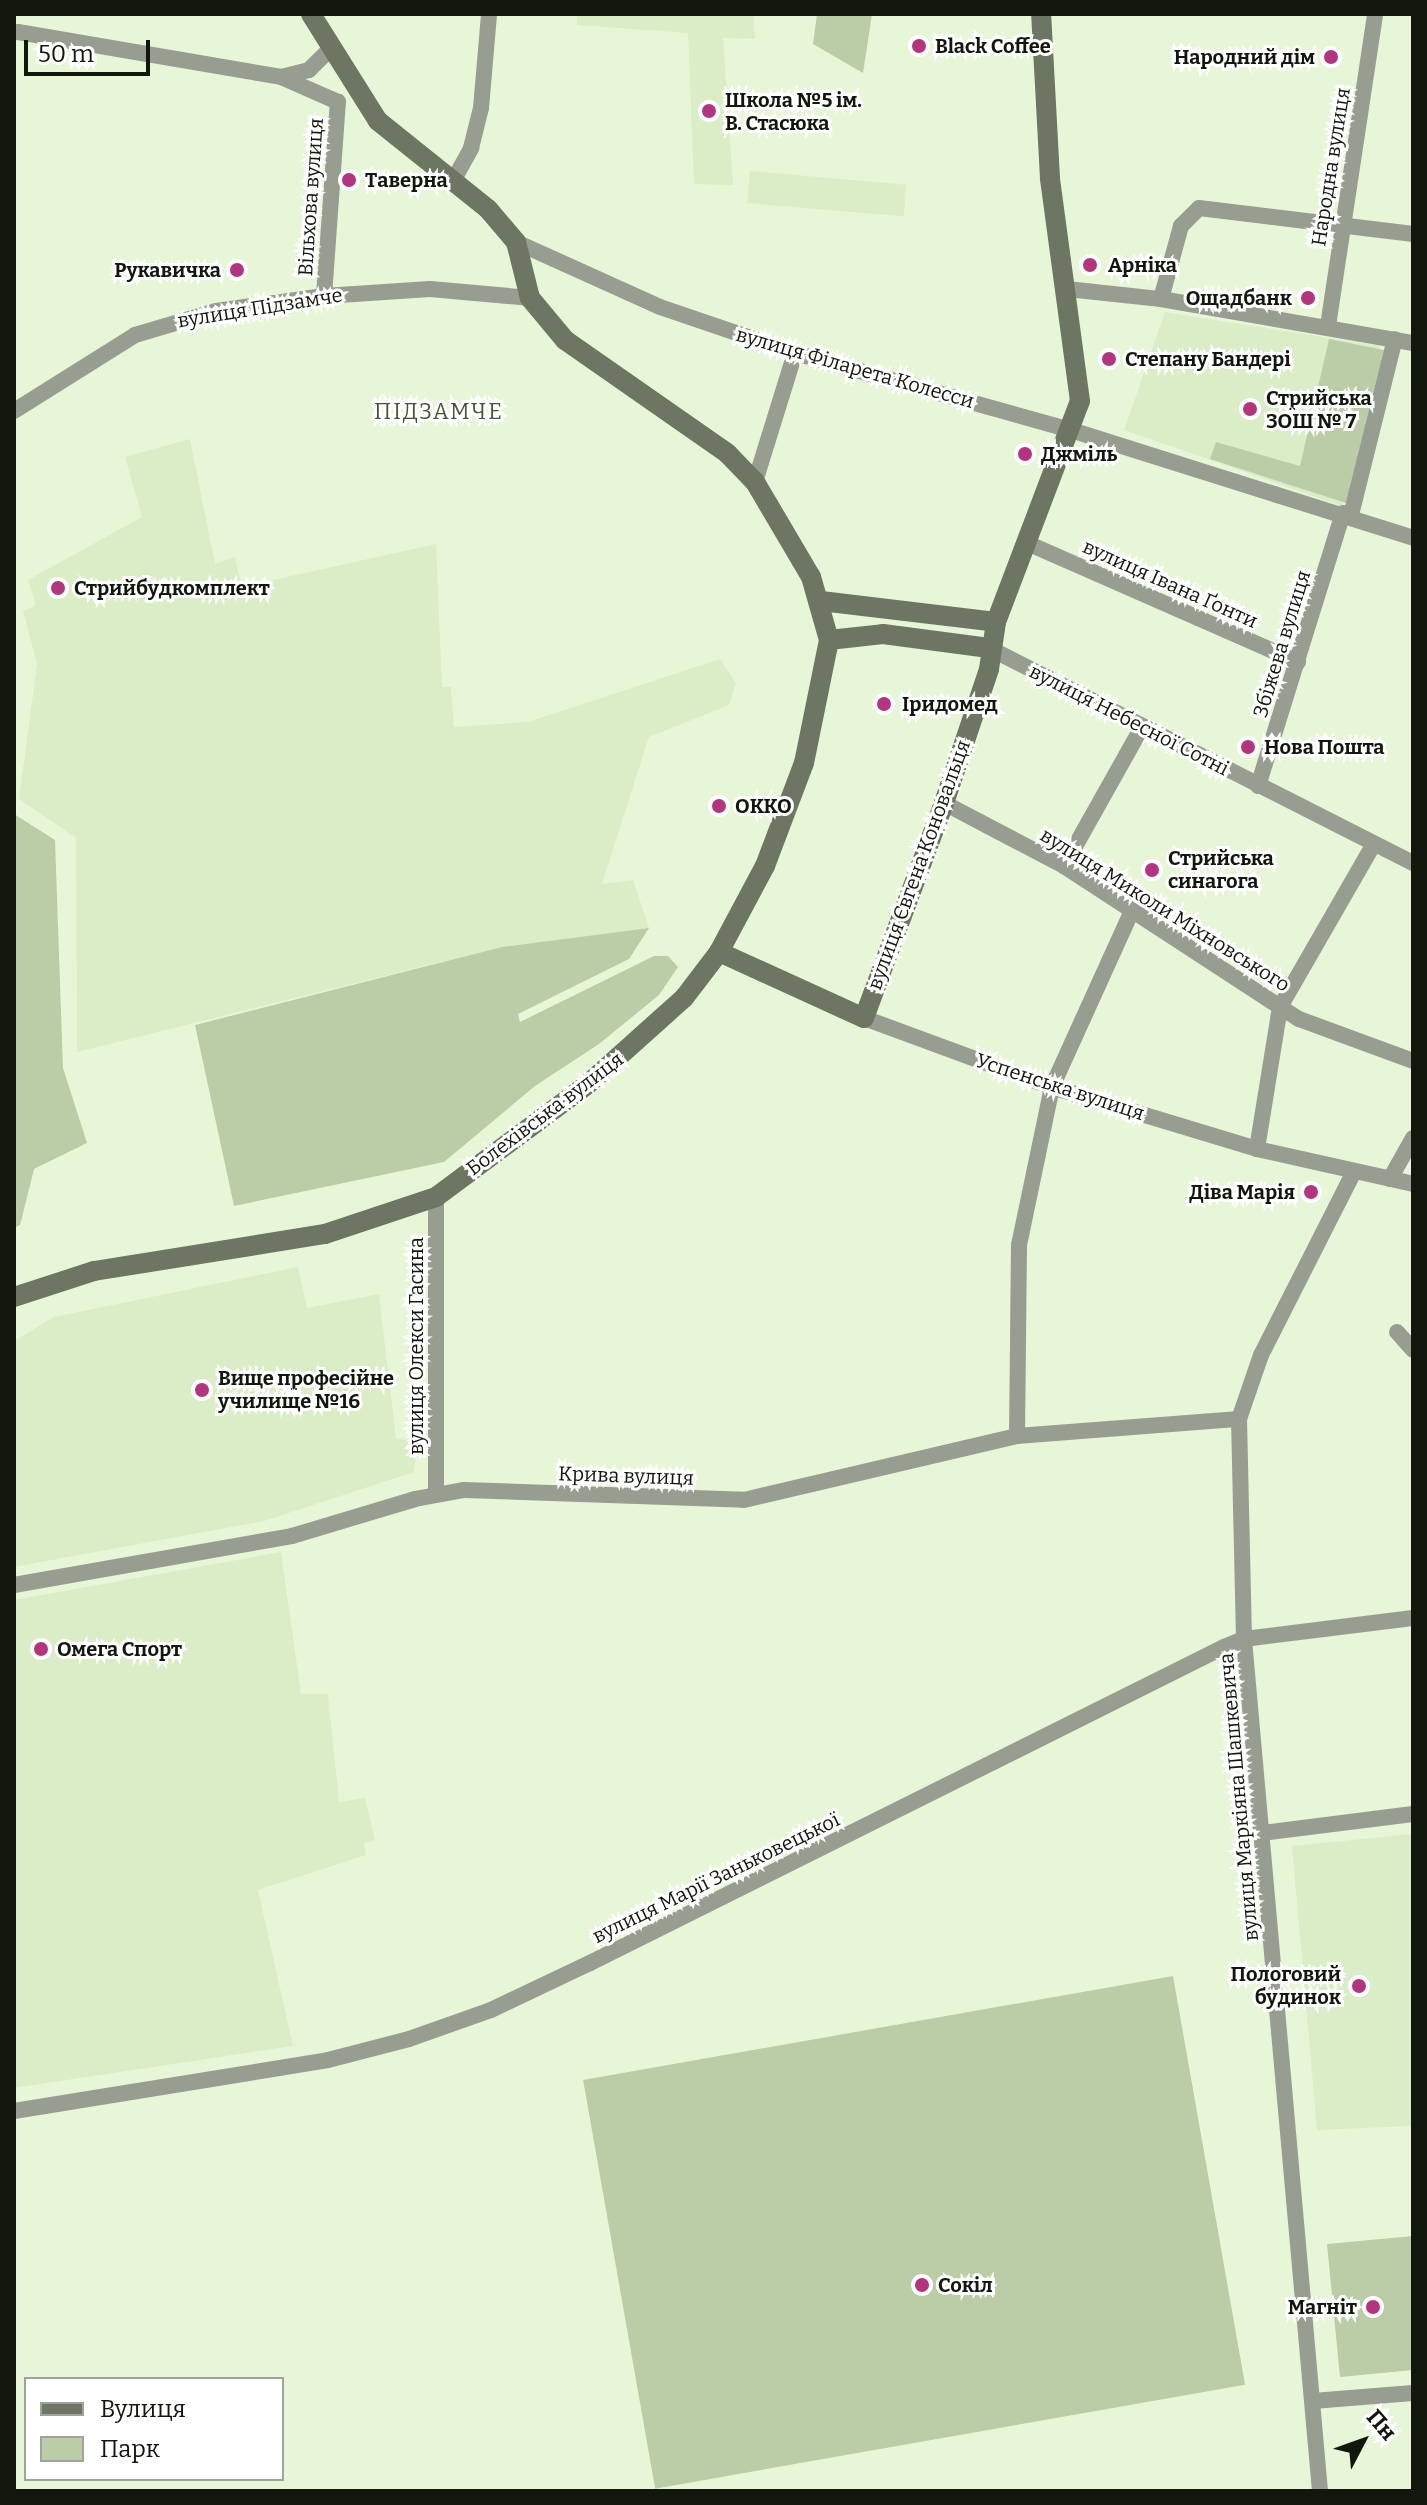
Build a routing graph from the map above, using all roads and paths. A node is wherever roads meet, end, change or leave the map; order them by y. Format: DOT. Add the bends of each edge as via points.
graph roads {
  1 [pos="311,14"];
  2 [pos="489,14"];
  3 [pos="1041,14"];
  4 [pos="1375,14"];
  5 [pos="18,32"];
  6 [pos="330,49"];
  7 [pos="281,77"];
  8 [pos="347,97"];
  9 [pos="453,181"];
  10 [pos="1343,222"];
  11 [pos="1413,234"];
  12 [pos="516,242"];
  13 [pos="1067,289"];
  14 [pos="324,296"];
  15 [pos="530,298"];
  16 [pos="1161,299"];
  17 [pos="1328,326"];
  18 [pos="1395,339"];
  19 [pos="1413,343"];
  20 [pos="795,353"];
  21 [pos="1413,355"];
  22 [pos="14,411"];
  23 [pos="1071,430"];
  24 [pos="755,482"];
  25 [pos="1347,514"];
  26 [pos="1413,538"];
  27 [pos="1027,543"];
  28 [pos="821,601"];
  29 [pos="996,622"];
  30 [pos="829,640"];
  31 [pos="989,648"];
  32 [pos="1298,662"];
  33 [pos="1141,729"];
  34 [pos="1258,786"];
  35 [pos="944,803"];
  36 [pos="1373,845"];
  37 [pos="1413,863"];
  38 [pos="1064,866"];
  39 [pos="1132,911"];
  40 [pos="719,952"];
  41 [pos="1280,1007"];
  42 [pos="864,1018"];
  43 [pos="1413,1061"];
  44 [pos="1052,1087"];
  45 [pos="1413,1138"];
  46 [pos="1257,1149"];
  47 [pos="1354,1172"];
  48 [pos="1390,1179"];
  49 [pos="1413,1184"];
  50 [pos="436,1197"];
  51 [pos="14,1297"];
  52 [pos="1397,1332"];
  53 [pos="1413,1350"];
  54 [pos="1239,1419"];
  55 [pos="1017,1436"];
  56 [pos="436,1494"];
  57 [pos="14,1585"];
  58 [pos="1413,1618"];
  59 [pos="1244,1639"];
  60 [pos="1413,1814"];
  61 [pos="1262,1833"];
  62 [pos="14,2111"];
  63 [pos="1413,2393"];
  64 [pos="1313,2401"];
  65 [pos="1320,2491"];
  1 -- 6 [label="main road, вулиця Філарета Колесси"];
  2 -- 9 [label="street" via="481,108 471,148"];
  3 -- 13 [label="main road, вулиця Євгена Коновальця" via="1050,178"];
  4 -- 10 [label="street, Народна вулиця"];
  5 -- 7 [label="street, вулиця Філарета Колесси"];
  6 -- 7 [label="street" via="309,70"];
  6 -- 8 [label="main road, вулиця Філарета Колесси"];
  7 -- 8 [label="street, вулиця Філарета Колесси"];
  8 -- 9 [label="main road, вулиця Філарета Колесси"];
  8 -- 14 [label="street, Вільхова вулиця"];
  9 -- 12 [label="main road, вулиця Філарета Колесси" via="488,209"];
  10 -- 11 [label="street"];
  10 -- 16 [label="street" via="1199,208 1181,226"];
  10 -- 17 [label="street, Народна вулиця"];
  12 -- 15 [label="main road"];
  12 -- 20 [label="street, вулиця Філарета Колесси" via="660,307"];
  13 -- 16 [label="street"];
  13 -- 23 [label="main road, вулиця Євгена Коновальця" via="1080,401"];
  14 -- 15 [label="street, вулиця Підзамче" via="430,289"];
  14 -- 22 [label="street, вулиця Підзамче" via="168,322 135,335"];
  15 -- 24 [label="main road" via="565,340 727,453"];
  16 -- 17 [label="street"];
  17 -- 18 [label="street"];
  18 -- 19 [label="street"];
  18 -- 21 [label="street"];
  18 -- 25 [label="street, Збіжева вулиця"];
  20 -- 23 [label="street, вулиця Філарета Колесси"];
  20 -- 24 [label="street"];
  23 -- 25 [label="street, вулиця Філарета Колесси"];
  23 -- 27 [label="main road, вулиця Євгена Коновальця"];
  24 -- 28 [label="main road"];
  25 -- 26 [label="street, вулиця Філарета Колесси"];
  25 -- 32 [label="street, Збіжева вулиця"];
  27 -- 29 [label="main road, вулиця Євгена Коновальця"];
  27 -- 32 [label="street, вулиця Івана Ґонти"];
  28 -- 29 [label="main road"];
  28 -- 30 [label="main road"];
  29 -- 31 [label="main road, вулиця Євгена Коновальця"];
  30 -- 31 [label="main road, вулиця Небесної Сотні" via="883,634"];
  30 -- 40 [label="main road, Болехівська вулиця" via="804,763 783,822"];
  31 -- 33 [label="street, вулиця Небесної Сотні"];
  31 -- 35 [label="main road, вулиця Євгена Коновальця" via="989,669"];
  32 -- 34 [label="street, Збіжева вулиця"];
  33 -- 34 [label="street, вулиця Небесної Сотні"];
  33 -- 38 [label="street"];
  34 -- 36 [label="street, вулиця Небесної Сотні"];
  35 -- 38 [label="street, вулиця Миколи Міхновського"];
  35 -- 42 [label="main road, вулиця Євгена Коновальця"];
  36 -- 37 [label="street, вулиця Небесної Сотні"];
  36 -- 41 [label="street"];
  38 -- 39 [label="street, вулиця Миколи Міхновського"];
  39 -- 41 [label="street, вулиця Миколи Міхновського"];
  39 -- 44 [label="street"];
  40 -- 42 [label="main road, Успенська вулиця"];
  40 -- 50 [label="main road, Болехівська вулиця" via="648,1035"];
  41 -- 43 [label="street, вулиця Миколи Міхновського"];
  41 -- 46 [label="street"];
  42 -- 44 [label="street, Успенська вулиця"];
  44 -- 46 [label="street, Успенська вулиця"];
  44 -- 55 [label="street" via="1019,1245"];
  45 -- 48 [label="street"];
  46 -- 47 [label="street, Успенська вулиця"];
  47 -- 48 [label="street, Успенська вулиця"];
  47 -- 54 [label="street, вулиця Маркіяна Шашкевича" via="1261,1355"];
  48 -- 49 [label="street, Успенська вулиця"];
  50 -- 51 [label="main road, Болехівська вулиця" via="325,1234 94,1271"];
  50 -- 56 [label="street, вулиця Олекси Гасина"];
  52 -- 53 [label="street"];
  54 -- 55 [label="street, Крива вулиця"];
  54 -- 59 [label="street, вулиця Маркіяна Шашкевича"];
  55 -- 56 [label="street, Крива вулиця" via="744,1500 464,1490"];
  56 -- 57 [label="street, Крива вулиця" via="292,1536"];
  58 -- 59 [label="street, вулиця Марії Заньковецької"];
  59 -- 61 [label="street, вулиця Маркіяна Шашкевича"];
  59 -- 62 [label="street, вулиця Марії Заньковецької" via="491,2010 328,2060"];
  60 -- 61 [label="street"];
  61 -- 64 [label="street, вулиця Маркіяна Шашкевича"];
  63 -- 64 [label="street"];
  64 -- 65 [label="street, вулиця Маркіяна Шашкевича"];
}
